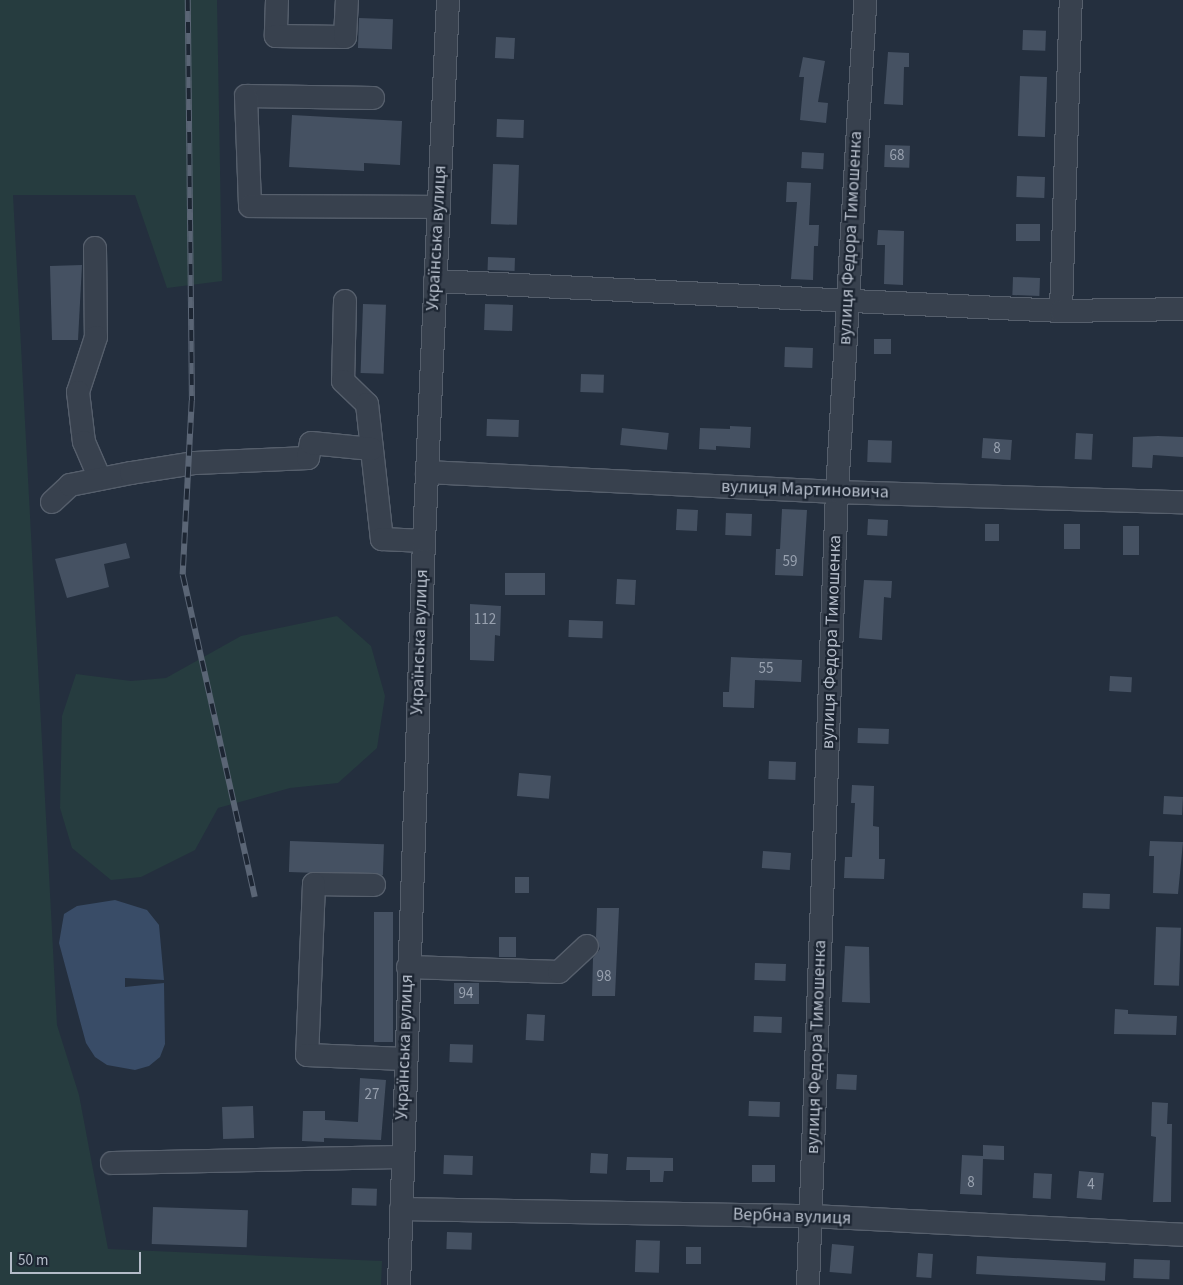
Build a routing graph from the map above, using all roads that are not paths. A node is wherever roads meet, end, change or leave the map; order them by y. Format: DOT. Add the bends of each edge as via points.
graph roads {
  1 [pos="277,0"];
  2 [pos="347,0"];
  3 [pos="448,0"];
  4 [pos="865,0"];
  5 [pos="1071,0"];
  6 [pos="373,98"];
  7 [pos="438,206"];
  8 [pos="95,248"];
  9 [pos="435,281"];
  10 [pos="345,300"];
  11 [pos="847,300"];
  12 [pos="1183,308"];
  13 [pos="1061,311"];
  14 [pos="372,448"];
  15 [pos="427,472"];
  16 [pos="100,479"];
  17 [pos="837,492"];
  18 [pos="52,502"];
  19 [pos="1183,502"];
  20 [pos="424,541"];
  21 [pos="374,885"];
  22 [pos="587,946"];
  23 [pos="408,966"];
  24 [pos="405,1059"];
  25 [pos="401,1156"];
  26 [pos="112,1163"];
  27 [pos="401,1209"];
  28 [pos="811,1216"];
  29 [pos="1183,1235"];
  30 [pos="399,1285"];
  31 [pos="808,1285"];
  1 -- 2 [label="street" via="276,36 345,37"];
  3 -- 7 [label="street, Українська вулиця"];
  4 -- 11 [label="street, вулиця Федора Тимошенка"];
  5 -- 13 [label="street"];
  6 -- 7 [label="street" via="246,96 250,206"];
  7 -- 9 [label="street, Українська вулиця"];
  8 -- 16 [label="street" via="96,337 78,392 84,442"];
  9 -- 11 [label="street"];
  9 -- 15 [label="street, Українська вулиця"];
  10 -- 14 [label="street" via="344,381 367,404"];
  11 -- 13 [label="street"];
  11 -- 17 [label="street, вулиця Федора Тимошенка"];
  12 -- 13 [label="street"];
  14 -- 16 [label="street" via="311,443 308,458 195,463"];
  14 -- 20 [label="street" via="382,539"];
  15 -- 17 [label="street, вулиця Мартиновича"];
  15 -- 20 [label="street, Українська вулиця"];
  16 -- 18 [label="street" via="70,485"];
  17 -- 19 [label="street, вулиця Мартиновича"];
  17 -- 28 [label="street, вулиця Федора Тимошенка"];
  20 -- 23 [label="street, Українська вулиця"];
  21 -- 24 [label="street" via="314,884 307,1055"];
  22 -- 23 [label="street" via="559,972"];
  23 -- 24 [label="street, Українська вулиця"];
  24 -- 25 [label="street, Українська вулиця"];
  25 -- 26 [label="street"];
  25 -- 27 [label="street, Українська вулиця"];
  27 -- 28 [label="street, Вербна вулиця"];
  27 -- 30 [label="street, Українська вулиця"];
  28 -- 29 [label="street, Вербна вулиця"];
  28 -- 31 [label="street, вулиця Федора Тимошенка"];
}
